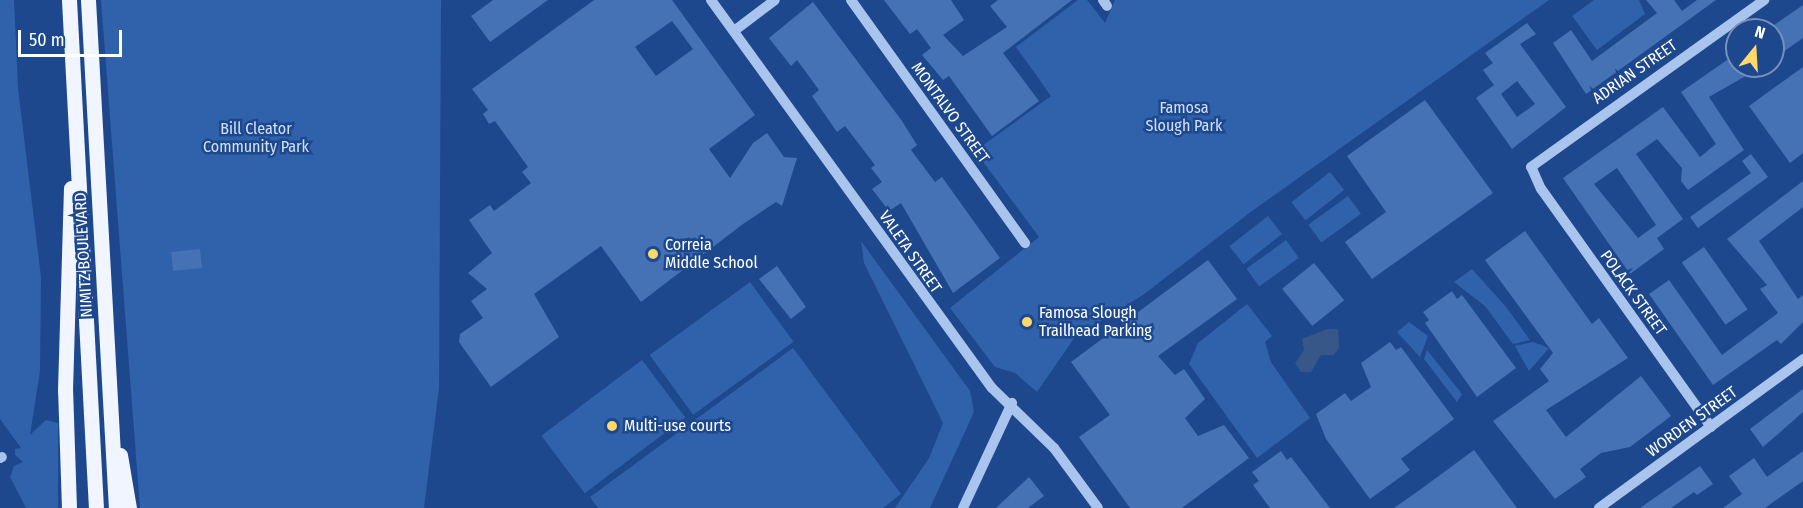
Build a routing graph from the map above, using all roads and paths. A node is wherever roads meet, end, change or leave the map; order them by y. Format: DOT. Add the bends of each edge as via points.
graph roads {
  1 [pos="69,0"];
  2 [pos="88,0"];
  3 [pos="711,0"];
  4 [pos="775,0"];
  5 [pos="851,0"];
  6 [pos="1764,0"];
  7 [pos="734,31"];
  8 [pos="75,116"];
  9 [pos="1532,175"];
  10 [pos="1025,243"];
  11 [pos="1803,360"];
  12 [pos="1012,403"];
  13 [pos="112,426"];
  14 [pos="1711,427"];
  15 [pos="69,508"];
  16 [pos="96,508"];
  17 [pos="116,508"];
  18 [pos="129,508"];
  19 [pos="963,508"];
  20 [pos="1098,508"];
  21 [pos="1599,508"];
  1 -- 8 [label="main road, NIMITZ BOULEVARD"];
  2 -- 13 [label="main road, NIMITZ BOULEVARD"];
  3 -- 7 [label="street, VALETA STREET"];
  4 -- 7 [label="street"];
  5 -- 10 [label="street, MONTALVO STREET"];
  6 -- 9 [label="street, ADRIAN STREET" via="1536,159"];
  7 -- 12 [label="street, VALETA STREET" via="930,307 992,388"];
  8 -- 15 [label="main road" via="67,272"];
  8 -- 16 [label="main road, NIMITZ BOULEVARD"];
  9 -- 14 [label="street, POLACK STREET"];
  11 -- 14 [label="street, WORDEN STREET"];
  12 -- 19 [label="street"];
  12 -- 20 [label="street, VALETA STREET"];
  13 -- 17 [label="main road, NIMITZ BOULEVARD"];
  13 -- 18 [label="main road"];
  14 -- 21 [label="street, WORDEN STREET"];
}
